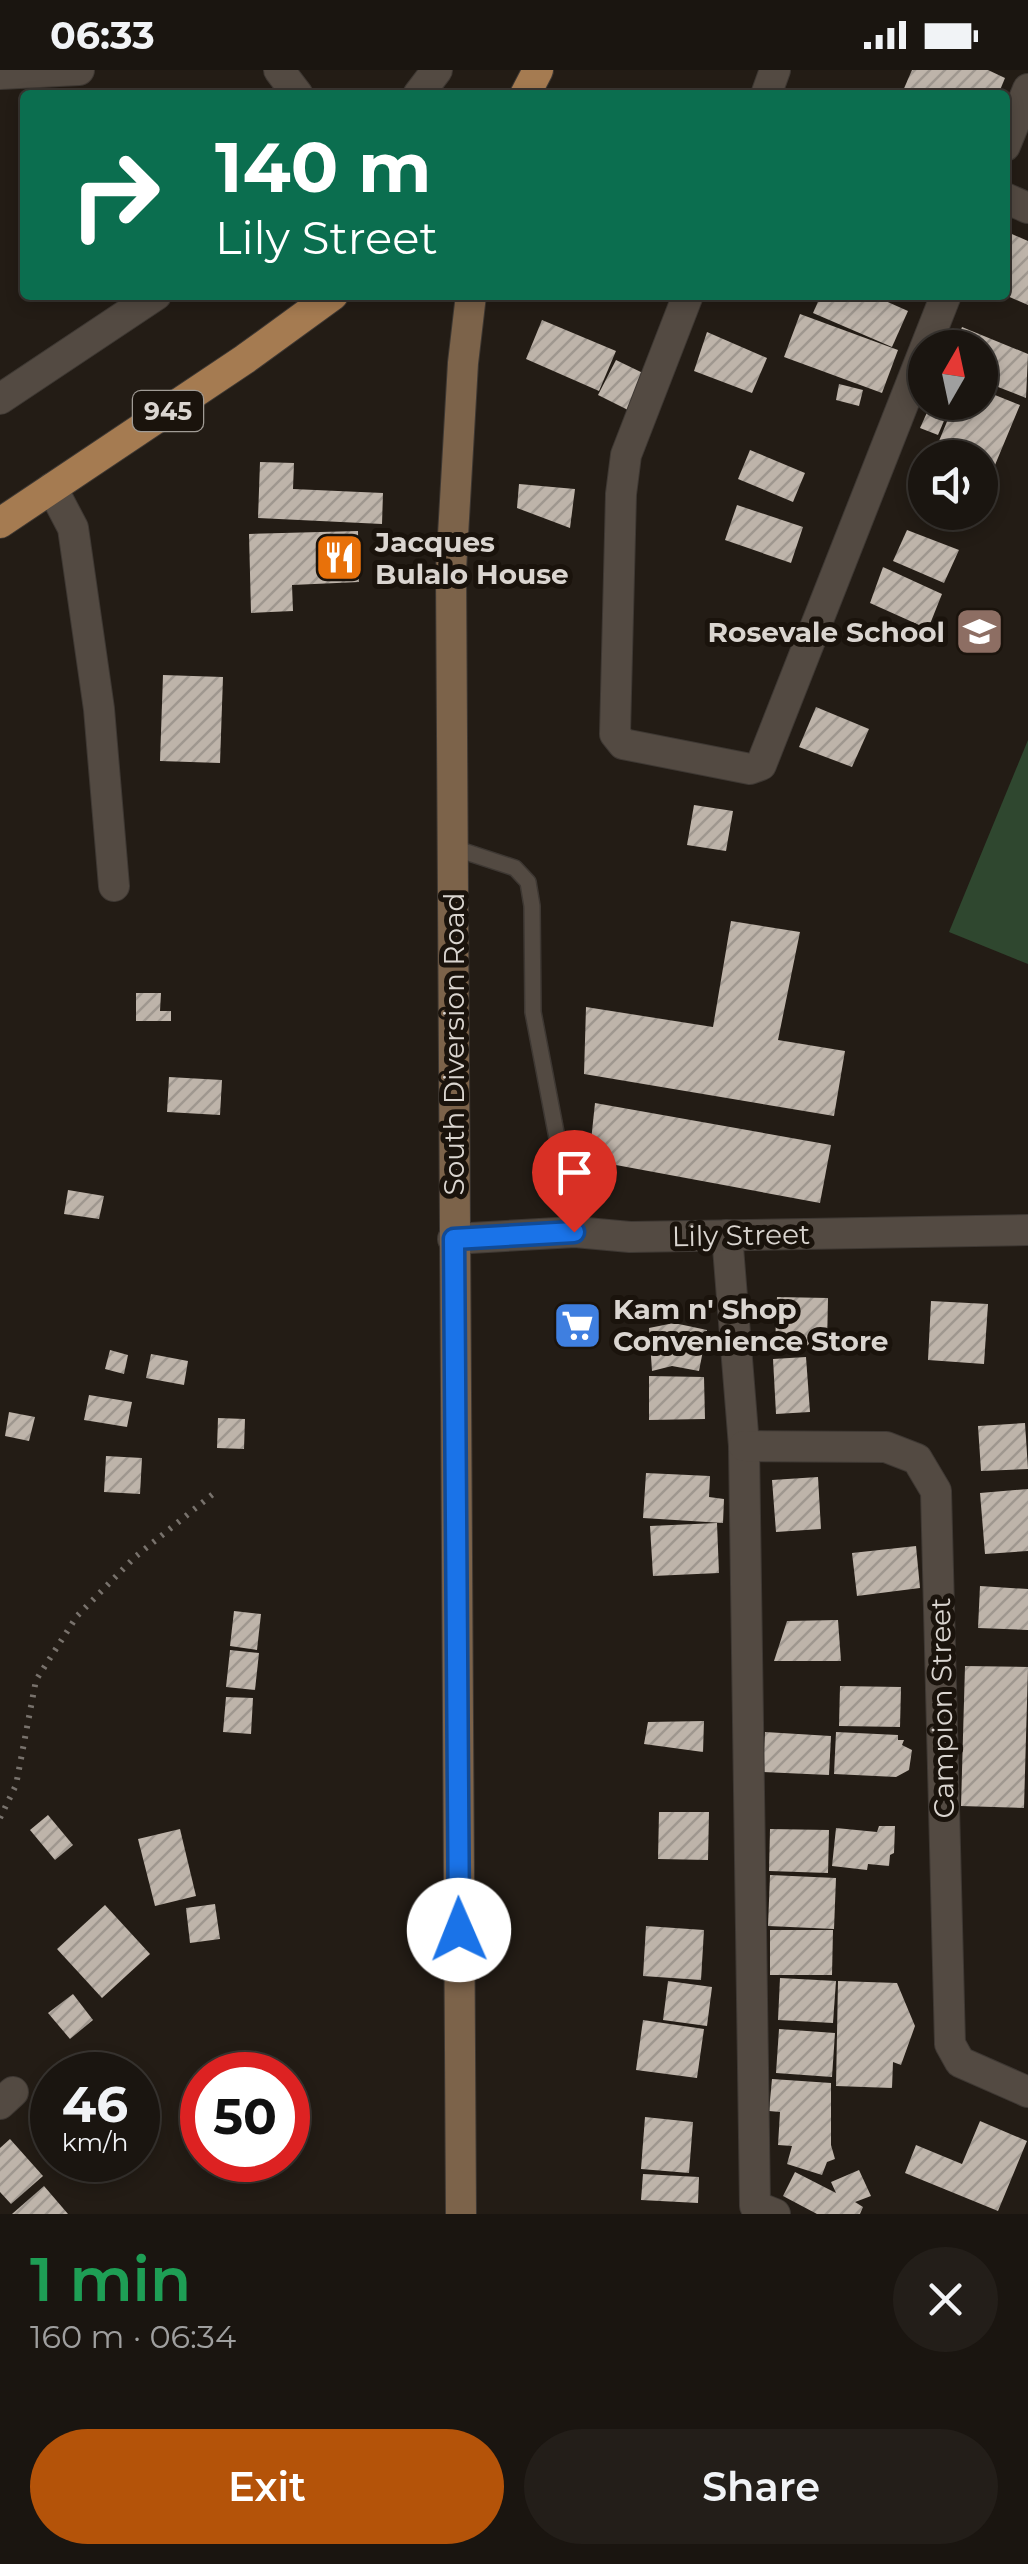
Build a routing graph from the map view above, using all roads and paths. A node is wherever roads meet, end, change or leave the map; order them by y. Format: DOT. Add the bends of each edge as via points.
graph roads {
  1 [pos="78,70"];
  2 [pos="279,70"];
  3 [pos="437,70"];
  4 [pos="0,74"];
  5 [pos="1028,89"];
  6 [pos="294,90"];
  7 [pos="422,90"];
  8 [pos="1010,134"];
  9 [pos="148,300"];
  10 [pos="326,300"];
  11 [pos="471,300"];
  12 [pos="686,300"];
  13 [pos="944,300"];
  14 [pos="0,399"];
  15 [pos="52,488"];
  16 [pos="0,523"];
  17 [pos="454,848"];
  18 [pos="114,886"];
  19 [pos="1028,1230"];
  20 [pos="574,1232"];
  21 [pos="727,1234"];
  22 [pos="454,1239"];
  23 [pos="744,1446"];
  24 [pos="218,1490"];
  25 [pos="0,1818"];
  26 [pos="1028,2092"];
  27 [pos="765,2210"];
  28 [pos="461,2214"];
  1 -- 4 [label="street"];
  2 -- 6 [label="street"];
  3 -- 7 [label="street"];
  5 -- 8 [label="street"];
  9 -- 14 [label="street"];
  10 -- 15 [label="main road, 945"];
  11 -- 17 [label="main road, South Diversion Road" via="451,570"];
  12 -- 13 [label="street" via="626,455 614,734 623,744 750,769 760,766"];
  15 -- 16 [label="main road, 945"];
  15 -- 18 [label="street" via="73,528"];
  17 -- 20 [label="lane" via="515,868 528,882 532,1012"];
  17 -- 22 [label="main road, South Diversion Road"];
  19 -- 21 [label="street, Lily Street"];
  20 -- 21 [label="street, Lily Street"];
  20 -- 22 [label="street, Lily Street"];
  21 -- 23 [label="street"];
  22 -- 28 [label="main road, South Diversion Road"];
  23 -- 26 [label="street, Campion Street" via="886,1446 917,1459 936,1492 950,2044 960,2062"];
  23 -- 27 [label="street"];
  24 -- 25 [label="path" via="135,1557 77,1616 36,1680 16,1786"];
}
